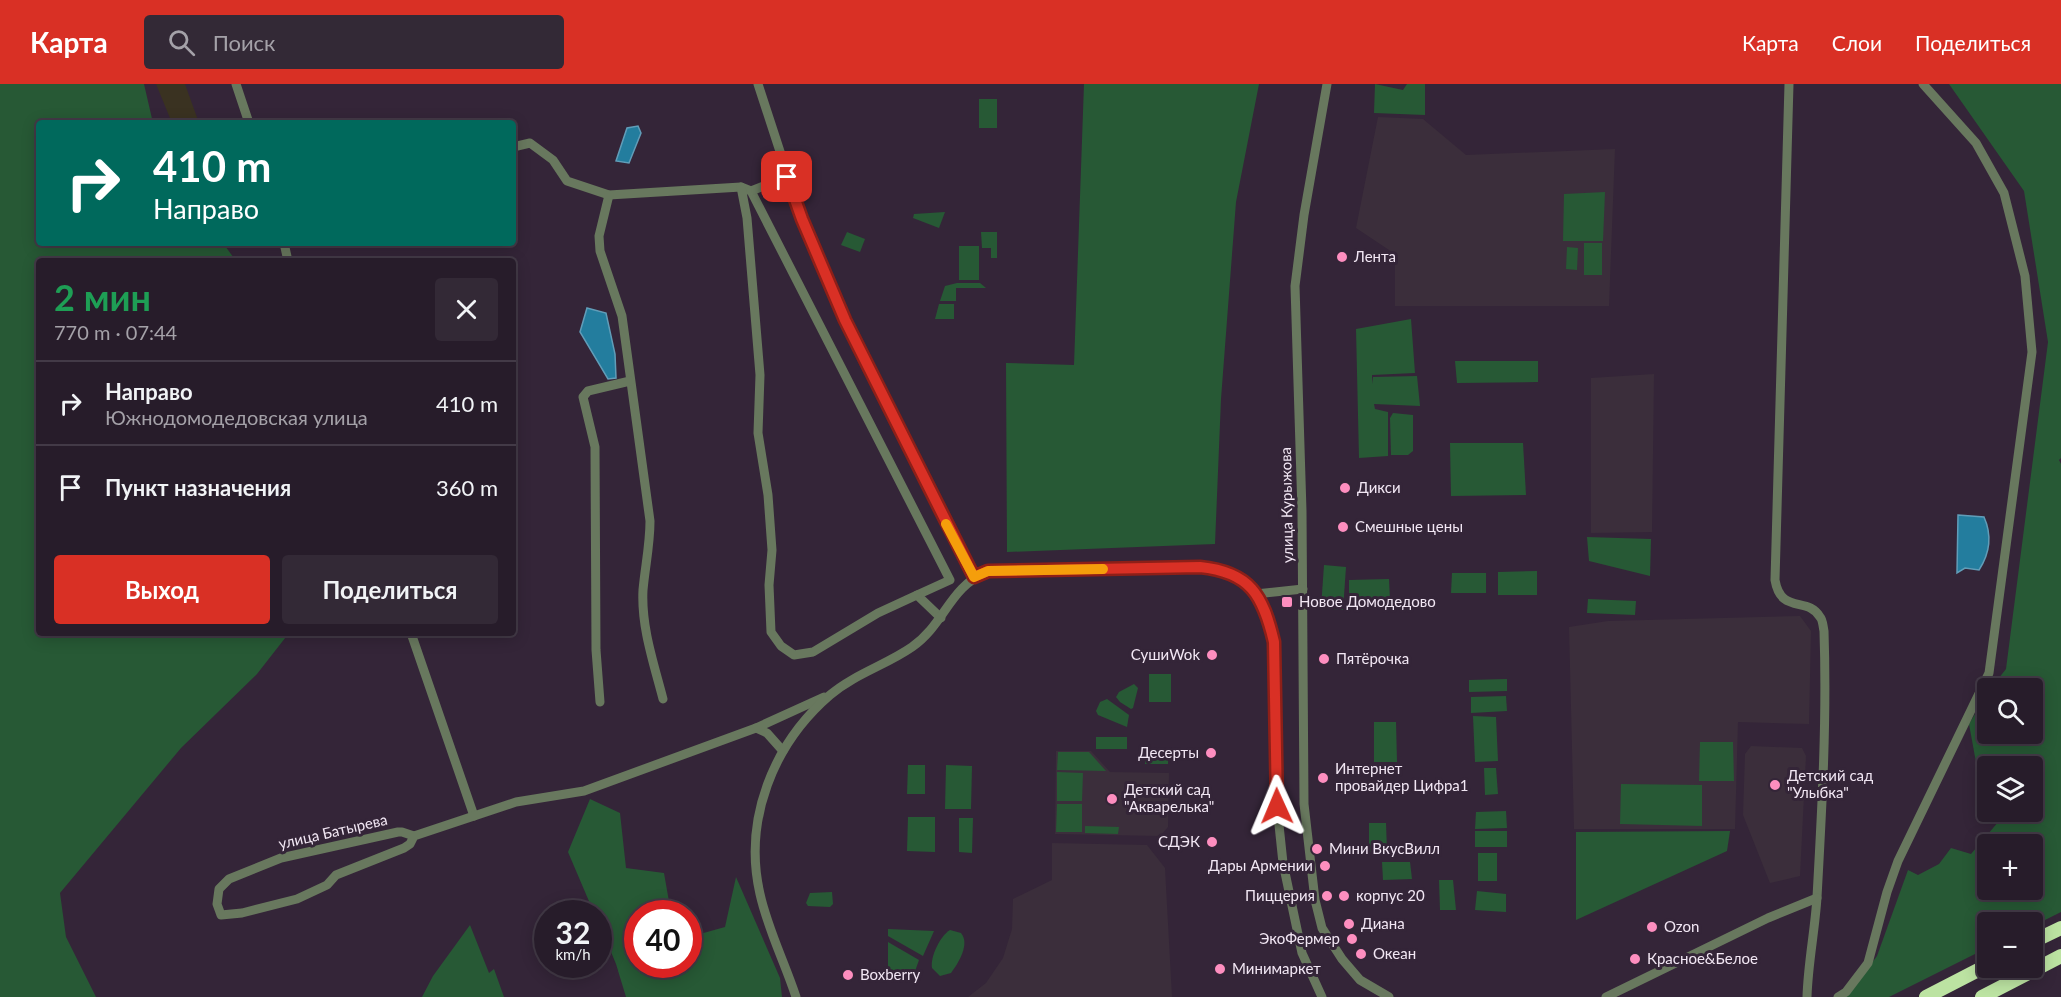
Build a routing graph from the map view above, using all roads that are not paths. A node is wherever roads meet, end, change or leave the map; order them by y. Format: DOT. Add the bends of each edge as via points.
graph roads {
  1 [pos="236,84"];
  2 [pos="758,84"];
  3 [pos="1327,84"];
  4 [pos="1789,84"];
  5 [pos="1923,84"];
  6 [pos="248,120"];
  7 [pos="516,146"];
  8 [pos="787,177"];
  9 [pos="741,187"];
  10 [pos="751,190"];
  11 [pos="609,195"];
  12 [pos="630,381"];
  13 [pos="974,577"];
  14 [pos="1303,589"];
  15 [pos="1256,594"];
  16 [pos="917,595"];
  17 [pos="941,618"];
  18 [pos="412,636"];
  19 [pos="831,694"];
  20 [pos="663,699"];
  21 [pos="600,702"];
  22 [pos="756,728"];
  23 [pos="783,751"];
  24 [pos="474,816"];
  25 [pos="414,836"];
  26 [pos="1817,898"];
  27 [pos="2061,928"];
  28 [pos="2043,937"];
  29 [pos="2061,956"];
  30 [pos="1977,971"];
  31 [pos="796,997"];
  32 [pos="1322,997"];
  33 [pos="1389,997"];
  34 [pos="1606,997"];
  35 [pos="1807,997"];
  36 [pos="1838,997"];
  37 [pos="1926,997"];
  38 [pos="1982,997"];
  1 -- 6 [label="street"];
  2 -- 8 [label="street"];
  3 -- 14 [label="street, улица Курыжова" via="1295,286"];
  4 -- 26 [label="street" via="1775,580 1782,599 1814,610 1821,617 1824,631 1825,735"];
  5 -- 36 [label="street" via="1976,143 2004,193 2025,276 2032,352 1989,673 1898,861 1868,963"];
  7 -- 11 [label="street" via="530,143 554,160 567,181"];
  8 -- 10 [label="street"];
  8 -- 13 [label="street" via="845,320"];
  9 -- 10 [label="street"];
  9 -- 11 [label="street"];
  9 -- 16 [label="street" via="760,375 758,433 768,495 771,632 794,655 813,652"];
  10 -- 16 [label="street" via="950,580"];
  11 -- 12 [label="street" via="599,236 600,252 622,316"];
  12 -- 20 [label="street" via="650,521 644,612"];
  12 -- 21 [label="street" via="588,391 583,397 595,447"];
  13 -- 15 [label="street" via="988,571 1200,567 1231,573 1244,580"];
  13 -- 17 [label="street"];
  14 -- 15 [label="street"];
  14 -- 33 [label="street, улица Курыжова" via="1304,804 1322,928 1360,980"];
  15 -- 32 [label="street" via="1274,642 1282,863 1302,953"];
  16 -- 17 [label="street"];
  17 -- 19 [label="street" via="911,648"];
  18 -- 24 [label="street"];
  19 -- 22 [label="street, улица Батырева"];
  19 -- 23 [label="street"];
  22 -- 23 [label="street" via="767,733"];
  22 -- 24 [label="street, улица Батырева" via="584,791 516,802"];
  23 -- 31 [label="street" via="760,805 756,875 767,919"];
  24 -- 25 [label="street, улица Батырева"];
  25 -- 25 [label="street, улица Батырева" via="398,832 297,853 256,867 229,879 219,889 221,915 297,899 327,885 336,875 404,848"];
  26 -- 34 [label="street"];
  26 -- 35 [label="street"];
  27 -- 28 [label="highway"];
  29 -- 38 [label="highway"];
  30 -- 37 [label="highway"];
}
